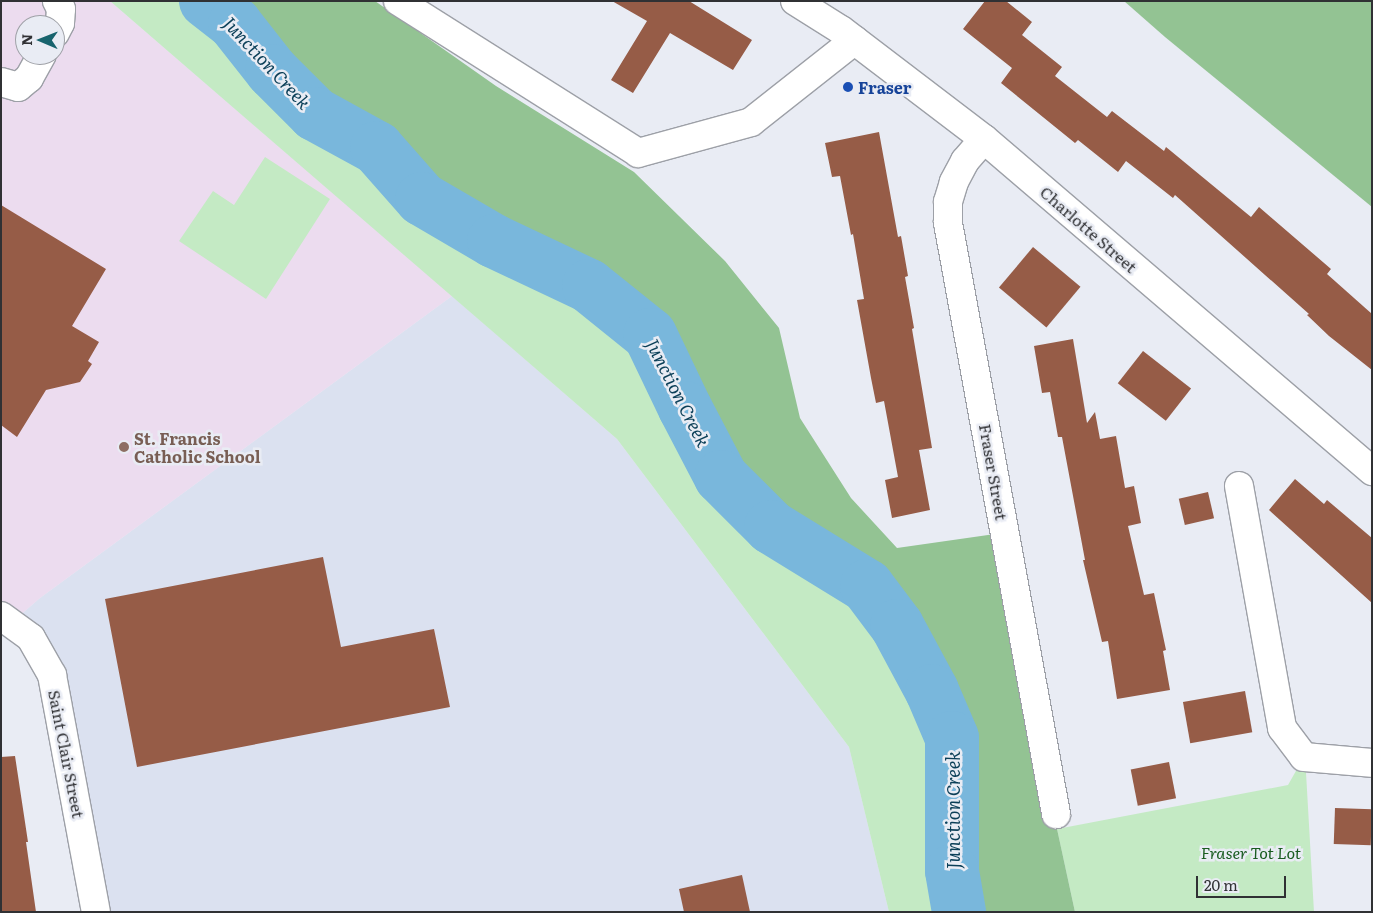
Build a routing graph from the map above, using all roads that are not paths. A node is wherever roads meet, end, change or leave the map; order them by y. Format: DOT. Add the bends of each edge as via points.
graph roads {
  1 [pos="57,1"];
  2 [pos="398,1"];
  3 [pos="795,1"];
  4 [pos="61,15"];
  5 [pos="854,40"];
  6 [pos="36,65"];
  7 [pos="1,82"];
  8 [pos="984,140"];
  9 [pos="1372,471"];
  10 [pos="1240,486"];
  11 [pos="1,616"];
  12 [pos="1372,763"];
  13 [pos="1056,814"];
  14 [pos="96,912"];
  1 -- 4 [label="street"];
  2 -- 5 [label="street" via="638,153 751,122"];
  3 -- 5 [label="street, Charlotte Street"];
  5 -- 8 [label="street, Charlotte Street"];
  6 -- 7 [label="street" via="29,78 18,87"];
  8 -- 9 [label="street, Charlotte Street"];
  8 -- 13 [label="street, Fraser Street" via="965,161 954,182 948,202 948,223"];
  10 -- 12 [label="street" via="1282,728 1304,757"];
  11 -- 14 [label="street, Saint Clair Street" via="30,638 52,675"];
}
